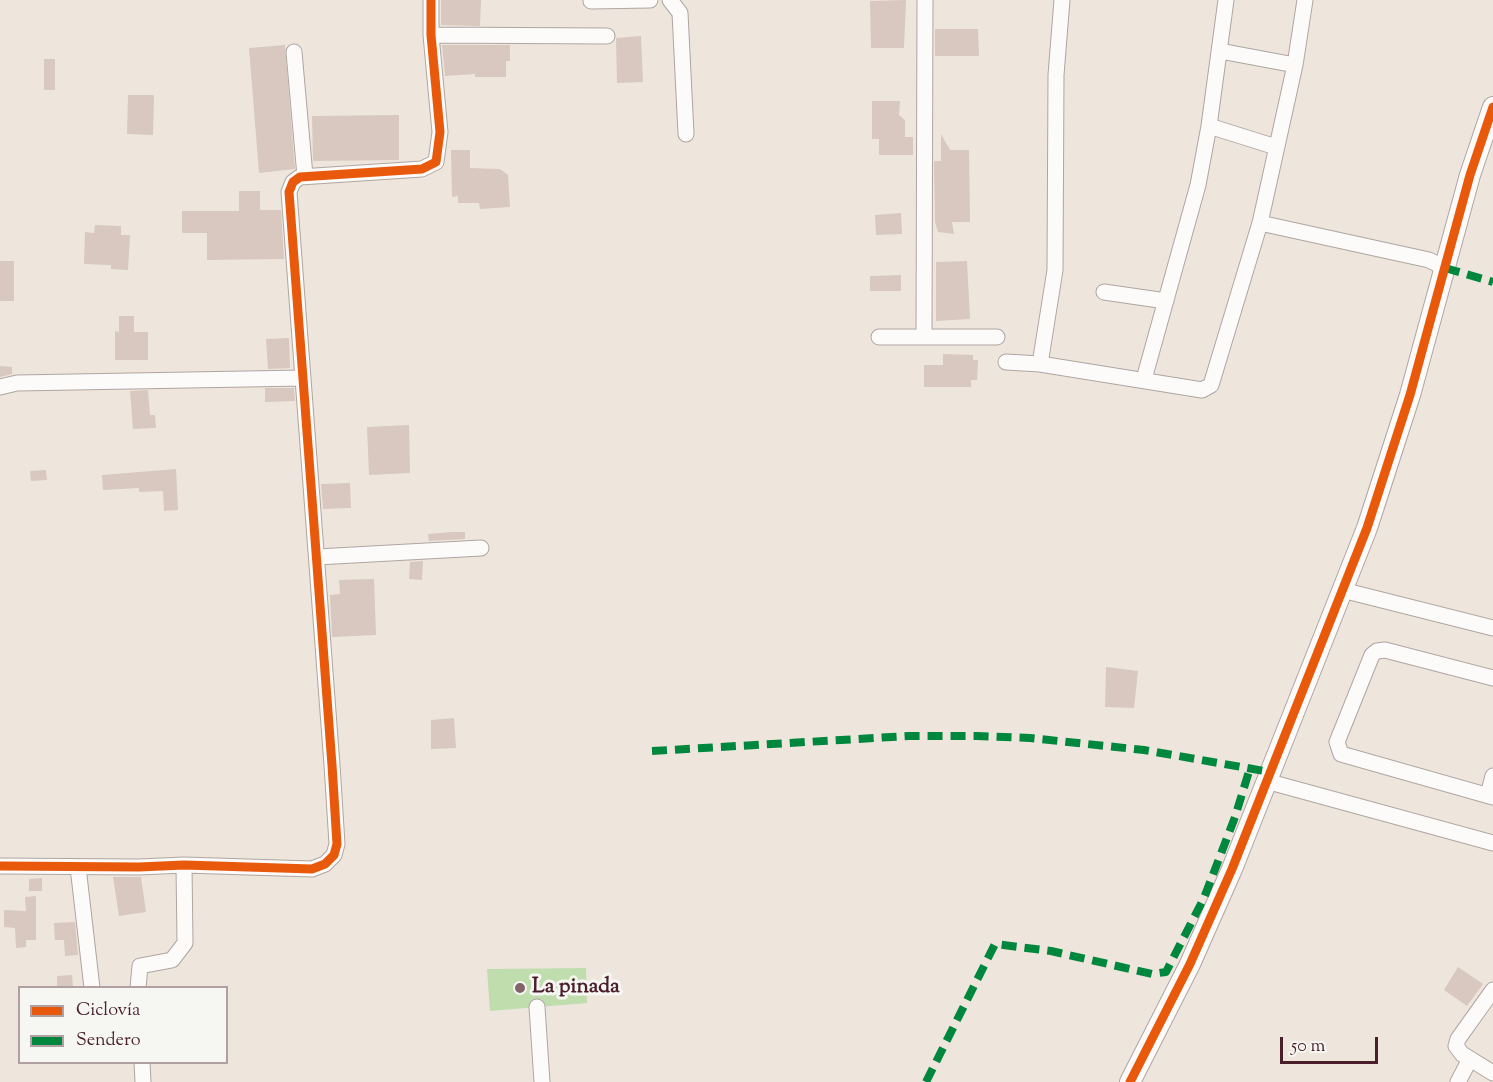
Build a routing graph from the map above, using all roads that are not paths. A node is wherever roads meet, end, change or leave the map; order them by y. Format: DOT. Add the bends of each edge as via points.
graph roads {
  1 [pos="431,0"];
  2 [pos="650,0"];
  3 [pos="670,0"];
  4 [pos="925,0"];
  5 [pos="1062,0"];
  6 [pos="1226,0"];
  7 [pos="1305,0"];
  8 [pos="591,1"];
  9 [pos="431,35"];
  10 [pos="607,36"];
  11 [pos="1220,51"];
  12 [pos="294,52"];
  13 [pos="1294,65"];
  14 [pos="1493,107"];
  15 [pos="1209,126"];
  16 [pos="686,134"];
  17 [pos="1276,147"];
  18 [pos="305,176"];
  19 [pos="1260,223"];
  20 [pos="1445,268"];
  21 [pos="1104,292"];
  22 [pos="1166,301"];
  23 [pos="879,337"];
  24 [pos="924,337"];
  25 [pos="997,337"];
  26 [pos="1005,362"];
  27 [pos="1040,364"];
  28 [pos="303,378"];
  29 [pos="1144,379"];
  30 [pos="0,387"];
  31 [pos="481,548"];
  32 [pos="317,557"];
  33 [pos="1341,590"];
  34 [pos="1493,628"];
  35 [pos="1493,678"];
  36 [pos="1493,776"];
  37 [pos="1266,781"];
  38 [pos="1490,796"];
  39 [pos="1493,843"];
  40 [pos="184,865"];
  41 [pos="0,866"];
  42 [pos="78,867"];
  43 [pos="92,986"];
  44 [pos="138,986"];
  45 [pos="1493,990"];
  46 [pos="537,1007"];
  47 [pos="1470,1059"];
  48 [pos="142,1064"];
  49 [pos="1493,1073"];
  50 [pos="143,1082"];
  51 [pos="542,1082"];
  52 [pos="1130,1082"];
  53 [pos="1458,1082"];
  1 -- 9 [label="street"];
  2 -- 8 [label="street"];
  3 -- 16 [label="street" via="680,13"];
  4 -- 24 [label="street"];
  5 -- 27 [label="street" via="1056,75 1055,270"];
  6 -- 11 [label="street"];
  7 -- 13 [label="street"];
  9 -- 10 [label="street"];
  9 -- 18 [label="street" via="440,132 436,162 422,169"];
  11 -- 13 [label="street"];
  11 -- 15 [label="street"];
  12 -- 18 [label="street"];
  13 -- 17 [label="street"];
  14 -- 20 [label="street"];
  15 -- 17 [label="street"];
  15 -- 22 [label="street"];
  17 -- 19 [label="street"];
  18 -- 28 [label="street" via="293,182 289,192"];
  19 -- 20 [label="street" via="1429,260"];
  19 -- 29 [label="street" via="1211,385 1202,390"];
  20 -- 33 [label="street" via="1389,463"];
  21 -- 22 [label="street"];
  22 -- 29 [label="street"];
  23 -- 24 [label="street"];
  24 -- 25 [label="street"];
  26 -- 27 [label="street"];
  27 -- 29 [label="street"];
  28 -- 30 [label="street" via="17,383"];
  28 -- 32 [label="street"];
  31 -- 32 [label="street"];
  32 -- 40 [label="street" via="336,850 325,864 312,869"];
  33 -- 34 [label="street"];
  33 -- 37 [label="street"];
  35 -- 38 [label="street" via="1377,651 1337,742 1341,754"];
  36 -- 38 [label="street"];
  37 -- 39 [label="street"];
  37 -- 52 [label="street" via="1207,928"];
  40 -- 42 [label="street"];
  40 -- 44 [label="street" via="185,943 172,960 140,966"];
  41 -- 42 [label="street"];
  42 -- 43 [label="street"];
  45 -- 47 [label="street" via="1456,1042 1458,1050"];
  46 -- 51 [label="street"];
  47 -- 49 [label="street"];
  47 -- 53 [label="street"];
  48 -- 50 [label="street"];
}
